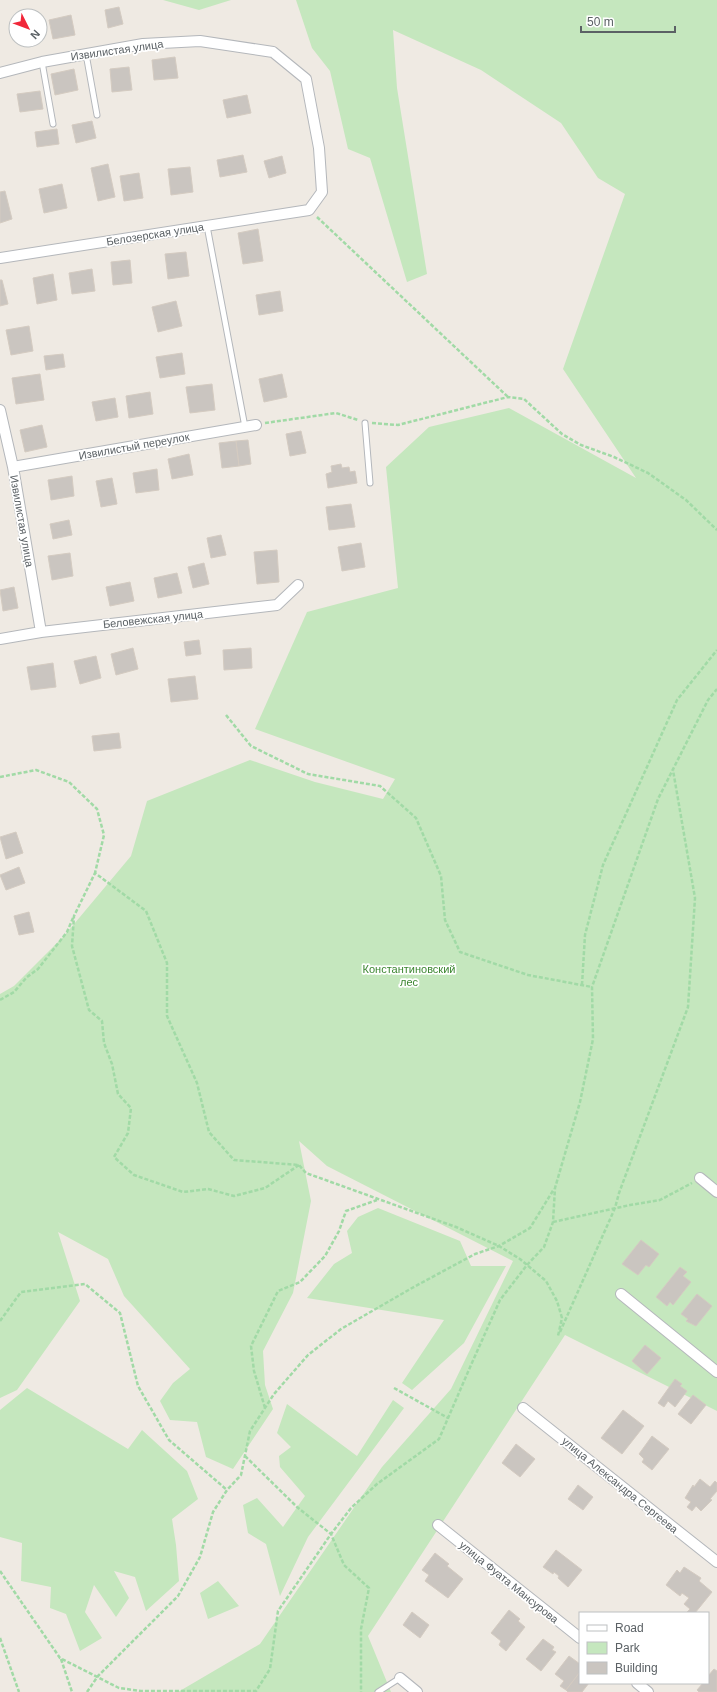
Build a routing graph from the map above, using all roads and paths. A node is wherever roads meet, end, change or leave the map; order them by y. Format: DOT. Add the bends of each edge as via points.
graph roads {
  1 [pos="86,54"];
  2 [pos="42,62"];
  3 [pos="0,73"];
  4 [pos="97,115"];
  5 [pos="53,124"];
  6 [pos="309,210"];
  7 [pos="207,226"];
  8 [pos="0,258"];
  9 [pos="508,397"];
  10 [pos="0,410"];
  11 [pos="365,423"];
  12 [pos="256,425"];
  13 [pos="245,427"];
  14 [pos="13,467"];
  15 [pos="370,483"];
  16 [pos="717,530"];
  17 [pos="298,585"];
  18 [pos="41,632"];
  19 [pos="0,639"];
  20 [pos="717,650"];
  21 [pos="717,689"];
  22 [pos="226,715"];
  23 [pos="673,769"];
  24 [pos="0,777"];
  25 [pos="95,873"];
  26 [pos="74,916"];
  27 [pos="582,985"];
  28 [pos="592,987"];
  29 [pos="0,1000"];
  30 [pos="299,1165"];
  31 [pos="700,1178"];
  32 [pos="555,1188"];
  33 [pos="717,1192"];
  34 [pos="378,1200"];
  35 [pos="615,1208"];
  36 [pos="553,1222"];
  37 [pos="499,1246"];
  38 [pos="528,1265"];
  39 [pos="621,1294"];
  40 [pos="0,1321"];
  41 [pos="717,1372"];
  42 [pos="394,1388"];
  43 [pos="265,1408"];
  44 [pos="523,1408"];
  45 [pos="448,1418"];
  46 [pos="245,1456"];
  47 [pos="227,1490"];
  48 [pos="438,1525"];
  49 [pos="331,1534"];
  50 [pos="717,1562"];
  51 [pos="0,1571"];
  52 [pos="579,1637"];
  53 [pos="0,1638"];
  54 [pos="60,1658"];
  55 [pos="98,1676"];
  56 [pos="400,1678"];
  57 [pos="638,1684"];
  58 [pos="19,1692"];
  59 [pos="72,1692"];
  60 [pos="87,1692"];
  61 [pos="256,1692"];
  62 [pos="361,1692"];
  63 [pos="378,1692"];
  64 [pos="417,1692"];
  65 [pos="648,1692"];
  1 -- 2 [label="street, Извилистая улица"];
  1 -- 4 [label="lane"];
  1 -- 6 [label="street, Извилистая улица" via="143,44 200,41 273,52 306,79 319,148 322,192"];
  2 -- 3 [label="street, Извилистая улица"];
  2 -- 5 [label="lane"];
  6 -- 7 [label="street, Белозерская улица"];
  6 -- 9 [label="path"];
  7 -- 8 [label="street, Белозерская улица"];
  7 -- 13 [label="lane"];
  9 -- 11 [label="path" via="398,425"];
  9 -- 16 [label="path" via="524,399 562,434 581,445 648,472 686,500"];
  10 -- 14 [label="street, Извилистая улица"];
  11 -- 12 [label="path" via="336,413"];
  11 -- 15 [label="lane"];
  12 -- 13 [label="street, Извилистый переулок"];
  13 -- 14 [label="street, Извилистый переулок"];
  14 -- 18 [label="street, Извилистая улица"];
  17 -- 18 [label="street, Беловежская улица" via="277,606"];
  18 -- 19 [label="street, Беловежская улица"];
  20 -- 27 [label="path" via="677,700 603,865 585,935"];
  21 -- 23 [label="path" via="708,700"];
  22 -- 27 [label="path" via="251,746 308,774 380,786 416,818 441,876 445,920 460,952 528,975"];
  23 -- 28 [label="path" via="658,799"];
  23 -- 35 [label="path" via="695,898 688,1007"];
  24 -- 25 [label="path" via="36,770 69,782 97,809 104,835"];
  25 -- 26 [label="path"];
  25 -- 30 [label="path" via="146,911 167,963 167,1016 197,1083 208,1132 234,1160"];
  26 -- 29 [label="path" via="67,932 38,969 14,992"];
  26 -- 30 [label="path" via="72,946 89,1010 102,1021 104,1042 112,1064 118,1094 131,1108 128,1132 114,1157 134,1175 184,1192 208,1189 234,1196 265,1188"];
  27 -- 28 [label="path"];
  28 -- 32 [label="path" via="593,1039 580,1102"];
  30 -- 34 [label="path" via="306,1173"];
  31 -- 33 [label="street"];
  31 -- 35 [label="path" via="660,1200"];
  32 -- 36 [label="path"];
  32 -- 37 [label="path" via="530,1228"];
  34 -- 37 [label="path" via="456,1227"];
  34 -- 43 [label="path" via="346,1211 324,1256 300,1282 278,1291 251,1346 254,1371"];
  35 -- 36 [label="path"];
  35 -- 38 [label="path" via="558,1336 562,1318 557,1301 546,1281"];
  36 -- 38 [label="path" via="544,1247"];
  37 -- 38 [label="path"];
  37 -- 43 [label="path" via="475,1254 341,1329 308,1354"];
  38 -- 45 [label="path" via="500,1300"];
  39 -- 41 [label="street"];
  40 -- 47 [label="path" via="21,1292 85,1284 120,1314 138,1386 169,1440"];
  42 -- 45 [label="path"];
  43 -- 46 [label="path" via="250,1431"];
  44 -- 50 [label="street, улица Александра Сергеева"];
  45 -- 49 [label="path" via="439,1439 377,1484 351,1508"];
  46 -- 47 [label="path" via="241,1475"];
  46 -- 49 [label="path" via="297,1507"];
  47 -- 55 [label="path" via="213,1512 200,1557 178,1596"];
  48 -- 52 [label="street, улица Фуата Мансурова"];
  49 -- 61 [label="path" via="278,1611 270,1670"];
  49 -- 62 [label="path" via="344,1565 369,1588 361,1629"];
  51 -- 54 [label="path"];
  53 -- 58 [label="path"];
  54 -- 55 [label="path"];
  54 -- 59 [label="path"];
  55 -- 60 [label="path"];
  55 -- 61 [label="path" via="118,1688 141,1691"];
  56 -- 63 [label="lane"];
  56 -- 64 [label="street"];
  57 -- 65 [label="street"];
}
